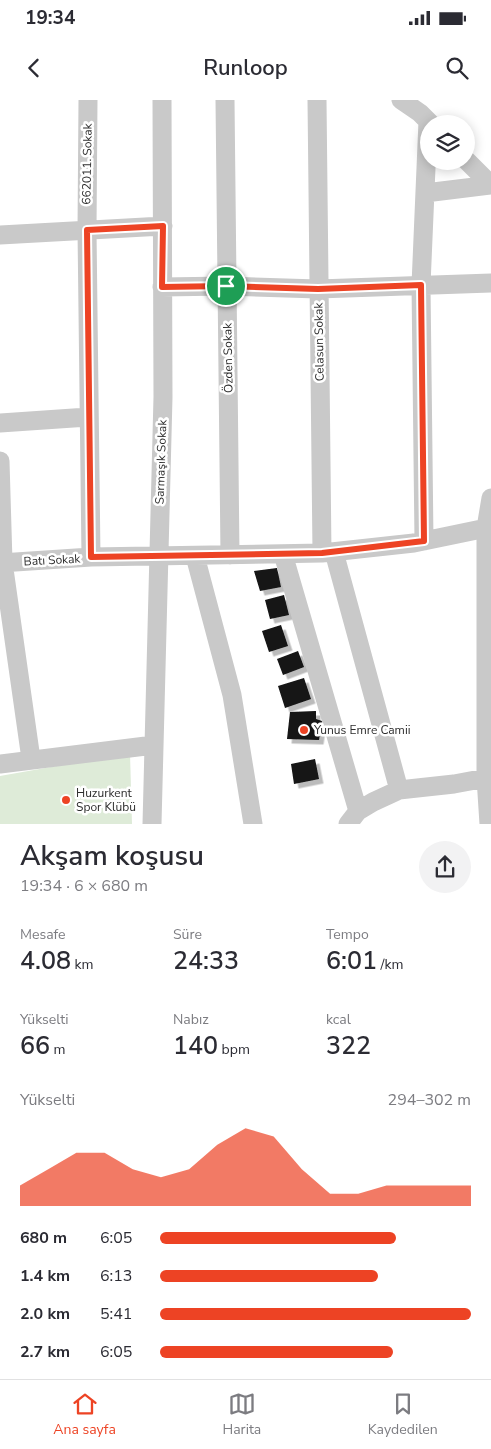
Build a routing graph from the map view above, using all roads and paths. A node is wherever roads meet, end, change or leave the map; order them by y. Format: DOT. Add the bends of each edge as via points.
graph roads {
  1 [pos="88,100"];
  2 [pos="162,100"];
  3 [pos="225,100"];
  4 [pos="317,100"];
  5 [pos="401,100"];
  6 [pos="422,115"];
  7 [pos="475,169"];
  8 [pos="426,170"];
  9 [pos="491,185"];
  10 [pos="425,193"];
  11 [pos="163,226"];
  12 [pos="87,230"];
  13 [pos="0,235"];
  14 [pos="491,283"];
  15 [pos="421,285"];
  16 [pos="226,286"];
  17 [pos="162,287"];
  18 [pos="318,289"];
  19 [pos="88,417"];
  20 [pos="0,424"];
  21 [pos="0,461"];
  22 [pos="491,498"];
  23 [pos="489,528"];
  24 [pos="424,541"];
  25 [pos="328,552"];
  26 [pos="283,554"];
  27 [pos="230,555"];
  28 [pos="195,556"];
  29 [pos="91,557"];
  30 [pos="159,557"];
  31 [pos="2,562"];
  32 [pos="154,745"];
  33 [pos="31,759"];
  34 [pos="0,764"];
  35 [pos="489,777"];
  36 [pos="399,790"];
  37 [pos="353,817"];
  38 [pos="152,824"];
  39 [pos="253,824"];
  40 [pos="489,824"];
  1 -- 12 [label="street, 662011. Sokak"];
  2 -- 11 [label="street, Sarmaşık Sokak"];
  3 -- 16 [label="street, Özden Sokak"];
  4 -- 18 [label="street, Celasun Sokak"];
  5 -- 6 [label="street"];
  7 -- 9 [label="street"];
  8 -- 10 [label="street"];
  9 -- 10 [label="street"];
  10 -- 15 [label="street"];
  11 -- 12 [label="street"];
  11 -- 17 [label="street, Sarmaşık Sokak"];
  12 -- 13 [label="street"];
  12 -- 19 [label="street, 662011. Sokak"];
  14 -- 15 [label="street"];
  15 -- 18 [label="street"];
  15 -- 24 [label="street"];
  16 -- 17 [label="street"];
  16 -- 18 [label="street"];
  16 -- 27 [label="street, Özden Sokak"];
  17 -- 30 [label="street, Sarmaşık Sokak"];
  18 -- 25 [label="street, Celasun Sokak"];
  19 -- 20 [label="street"];
  19 -- 29 [label="street, 662011. Sokak"];
  21 -- 31 [label="street"];
  22 -- 23 [label="street"];
  23 -- 24 [label="street, Batı Sokak"];
  23 -- 35 [label="street"];
  24 -- 25 [label="street, Batı Sokak"];
  25 -- 26 [label="street, Batı Sokak"];
  25 -- 36 [label="street, Celasun Sokak"];
  26 -- 27 [label="street, Batı Sokak"];
  26 -- 37 [label="street"];
  27 -- 28 [label="street, Batı Sokak"];
  28 -- 30 [label="street, Batı Sokak"];
  28 -- 39 [label="street" via="232,695"];
  29 -- 30 [label="street, Batı Sokak"];
  29 -- 31 [label="street, Batı Sokak"];
  30 -- 32 [label="street, Sarmaşık Sokak"];
  31 -- 33 [label="street"];
  32 -- 33 [label="street"];
  32 -- 38 [label="street, Sarmaşık Sokak"];
  33 -- 34 [label="street"];
  35 -- 36 [label="street"];
  35 -- 40 [label="street"];
  36 -- 37 [label="street" via="372,802"];
}
